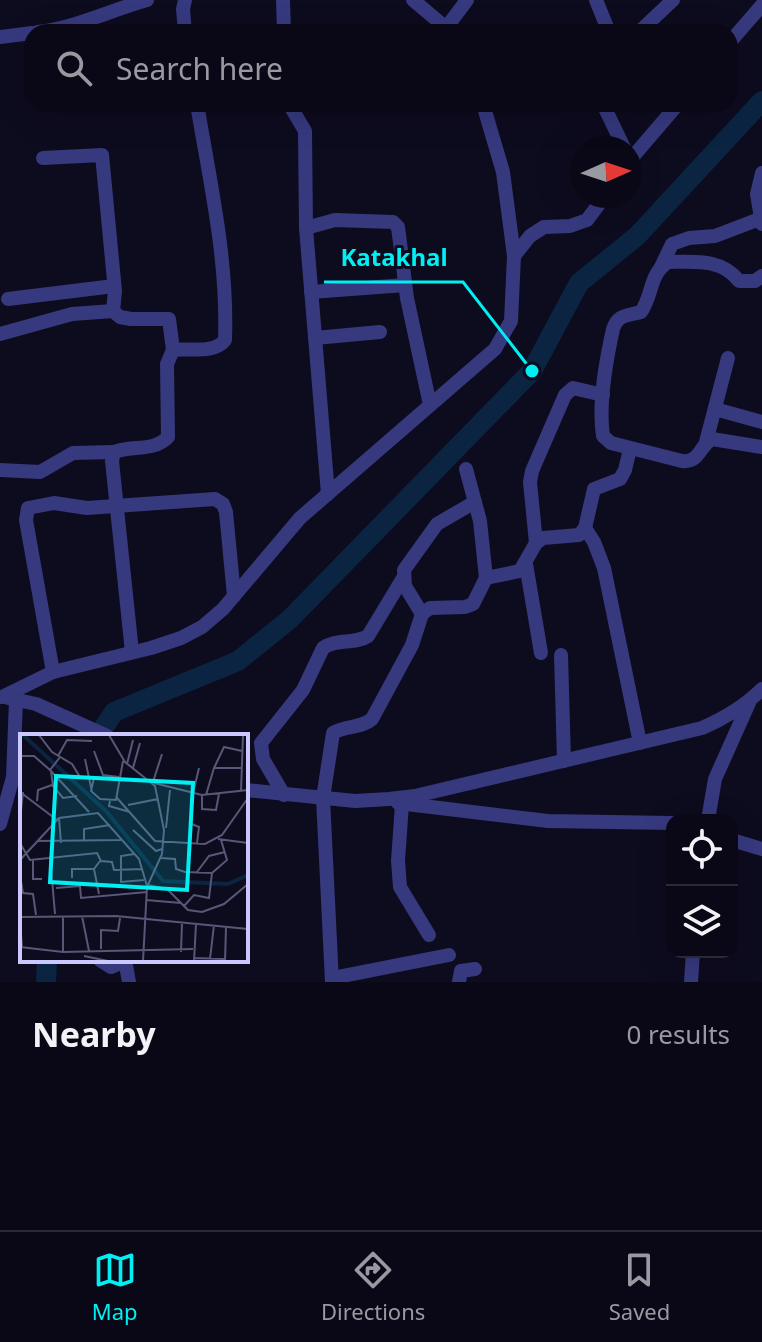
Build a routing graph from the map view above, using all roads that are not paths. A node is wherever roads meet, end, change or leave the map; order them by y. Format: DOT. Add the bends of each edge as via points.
graph roads {
  1 [pos="147,0"];
  2 [pos="185,0"];
  3 [pos="283,0"];
  4 [pos="467,0"];
  5 [pos="596,0"];
  6 [pos="673,0"];
  7 [pos="416,1"];
  8 [pos="762,5"];
  9 [pos="81,24"];
  10 [pos="184,24"];
  11 [pos="284,24"];
  12 [pos="442,24"];
  13 [pos="453,24"];
  14 [pos="606,24"];
  15 [pos="648,24"];
  16 [pos="738,33"];
  17 [pos="24,34"];
  18 [pos="0,37"];
  19 [pos="198,112"];
  20 [pos="294,112"];
  21 [pos="485,112"];
  22 [pos="607,112"];
  23 [pos="671,112"];
  24 [pos="618,136"];
  25 [pos="642,146"];
  26 [pos="43,158"];
  27 [pos="762,173"];
  28 [pos="596,208"];
  29 [pos="762,220"];
  30 [pos="306,228"];
  31 [pos="514,256"];
  32 [pos="661,267"];
  33 [pos="762,276"];
  34 [pos="405,285"];
  35 [pos="114,286"];
  36 [pos="311,292"];
  37 [pos="8,299"];
  38 [pos="113,311"];
  39 [pos="380,332"];
  40 [pos="0,334"];
  41 [pos="315,338"];
  42 [pos="173,350"];
  43 [pos="728,358"];
  44 [pos="603,395"];
  45 [pos="430,405"];
  46 [pos="715,409"];
  47 [pos="762,422"];
  48 [pos="706,442"];
  49 [pos="762,447"];
  50 [pos="630,449"];
  51 [pos="114,452"];
  52 [pos="466,469"];
  53 [pos="0,470"];
  54 [pos="328,494"];
  55 [pos="475,502"];
  56 [pos="117,505"];
  57 [pos="585,528"];
  58 [pos="536,543"];
  59 [pos="526,564"];
  60 [pos="403,578"];
  61 [pos="486,578"];
  62 [pos="234,596"];
  63 [pos="422,614"];
  64 [pos="132,652"];
  65 [pos="541,653"];
  66 [pos="561,655"];
  67 [pos="53,672"];
  68 [pos="757,696"];
  69 [pos="6,698"];
  70 [pos="103,734"];
  71 [pos="640,743"];
  72 [pos="564,761"];
  73 [pos="248,790"];
  74 [pos="284,795"];
  75 [pos="323,798"];
  76 [pos="372,800"];
  77 [pos="402,804"];
  78 [pos="709,814"];
  79 [pos="1,820"];
  80 [pos="666,823"];
  81 [pos="738,842"];
  82 [pos="762,849"];
  83 [pos="429,935"];
  84 [pos="449,955"];
  85 [pos="693,958"];
  86 [pos="103,962"];
  87 [pos="121,962"];
  88 [pos="125,962"];
  89 [pos="475,969"];
  90 [pos="332,980"];
  91 [pos="129,982"];
  92 [pos="459,982"];
  93 [pos="691,982"];
  1 -- 9 [label="street"];
  2 -- 10 [label="street"];
  3 -- 11 [label="street"];
  4 -- 13 [label="street"];
  5 -- 14 [label="street"];
  6 -- 15 [label="street"];
  7 -- 12 [label="street"];
  8 -- 16 [label="street"];
  17 -- 18 [label="street"];
  19 -- 42 [label="street" via="218,220 225,340 215,348"];
  20 -- 30 [label="street" via="305,131"];
  21 -- 31 [label="street" via="503,172"];
  22 -- 24 [label="street"];
  23 -- 25 [label="street"];
  26 -- 35 [label="street" via="102,155"];
  27 -- 29 [label="street" via="757,194"];
  28 -- 31 [label="street" via="587,220 544,227"];
  29 -- 32 [label="street" via="672,244"];
  30 -- 34 [label="street" via="335,220 393,222"];
  30 -- 36 [label="street"];
  31 -- 45 [label="street" via="514,298 505,336"];
  32 -- 33 [label="street" via="668,262 718,265 728,267 739,281"];
  32 -- 44 [label="street" via="641,312 616,320"];
  34 -- 36 [label="street"];
  34 -- 45 [label="street"];
  35 -- 37 [label="street"];
  35 -- 38 [label="street"];
  36 -- 41 [label="street"];
  38 -- 40 [label="street" via="72,314"];
  38 -- 42 [label="street" via="131,319 169,319"];
  39 -- 41 [label="street"];
  41 -- 54 [label="street"];
  42 -- 51 [label="street" via="167,364 168,437 153,446"];
  43 -- 46 [label="street"];
  44 -- 50 [label="street" via="603,436"];
  44 -- 58 [label="street" via="573,388 565,395 535,461 530,482"];
  45 -- 54 [label="street"];
  46 -- 47 [label="street"];
  46 -- 48 [label="street"];
  48 -- 49 [label="street"];
  48 -- 50 [label="street" via="690,462"];
  50 -- 57 [label="street" via="620,479 594,489"];
  51 -- 53 [label="street" via="73,453 40,472"];
  51 -- 56 [label="street"];
  52 -- 55 [label="street"];
  54 -- 62 [label="street" via="300,518"];
  55 -- 60 [label="street" via="437,524"];
  55 -- 61 [label="street"];
  56 -- 62 [label="street" via="215,499 223,504"];
  56 -- 64 [label="street"];
  56 -- 67 [label="street" via="54,503 33,506 26,513"];
  57 -- 58 [label="street" via="579,535 551,536"];
  57 -- 71 [label="street" via="604,568"];
  58 -- 59 [label="street"];
  59 -- 61 [label="street" via="512,574"];
  59 -- 65 [label="street"];
  60 -- 63 [label="street"];
  60 -- 74 [label="street" via="368,636 323,648 303,690 261,743 263,759"];
  61 -- 63 [label="street" via="473,604 430,608"];
  62 -- 64 [label="street" via="202,627"];
  63 -- 75 [label="street" via="412,645 372,719 333,733"];
  64 -- 67 [label="street"];
  66 -- 72 [label="street"];
  67 -- 69 [label="street"];
  68 -- 71 [label="street" via="702,728"];
  68 -- 78 [label="street" via="715,779"];
  69 -- 70 [label="street" via="36,704"];
  69 -- 79 [label="street" via="13,777"];
  71 -- 72 [label="street"];
  72 -- 76 [label="street" via="415,796"];
  73 -- 74 [label="street"];
  74 -- 75 [label="street"];
  75 -- 76 [label="street"];
  75 -- 90 [label="street"];
  76 -- 77 [label="street"];
  77 -- 80 [label="street" via="548,821"];
  77 -- 83 [label="street" via="400,887"];
  81 -- 82 [label="street"];
  84 -- 90 [label="street"];
  85 -- 93 [label="street"];
  86 -- 87 [label="street" via="111,967"];
  88 -- 91 [label="street"];
  89 -- 92 [label="street" via="461,971"];
}
